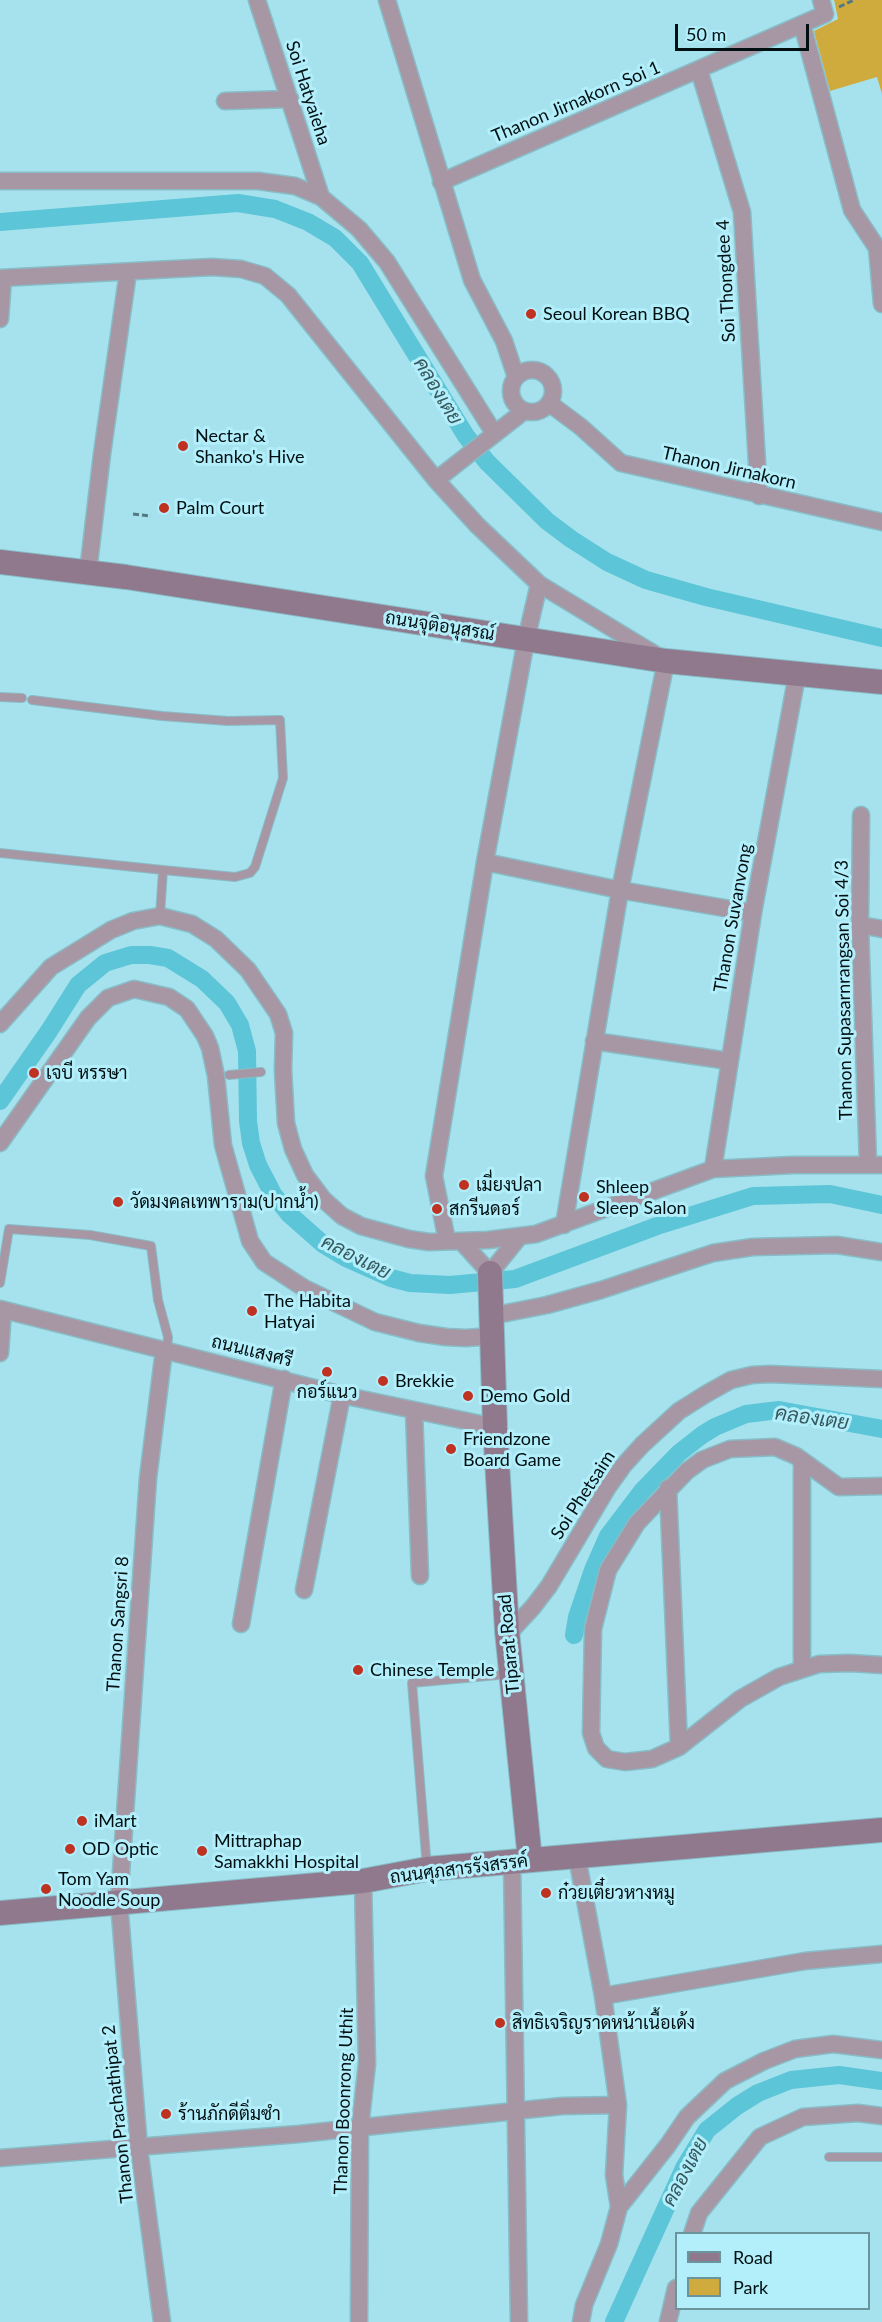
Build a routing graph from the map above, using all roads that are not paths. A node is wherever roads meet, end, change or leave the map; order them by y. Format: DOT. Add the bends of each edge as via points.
graph roads {
  1 [pos="257,0"];
  2 [pos="387,0"];
  3 [pos="823,7"];
  4 [pos="802,24"];
  5 [pos="699,70"];
  6 [pos="290,99"];
  7 [pos="225,101"];
  8 [pos="0,181"];
  9 [pos="441,182"];
  10 [pos="321,197"];
  11 [pos="128,272"];
  12 [pos="2,278"];
  13 [pos="882,304"];
  14 [pos="0,319"];
  15 [pos="504,341"];
  16 [pos="535,370"];
  17 [pos="516,377"];
  18 [pos="511,396"];
  19 [pos="551,397"];
  20 [pos="524,411"];
  21 [pos="494,433"];
  22 [pos="442,475"];
  23 [pos="759,496"];
  24 [pos="882,522"];
  25 [pos="0,562"];
  26 [pos="88,572"];
  27 [pos="539,584"];
  28 [pos="526,640"];
  29 [pos="666,661"];
  30 [pos="797,675"];
  31 [pos="882,682"];
  32 [pos="0,696"];
  33 [pos="22,698"];
  34 [pos="32,700"];
  35 [pos="861,815"];
  36 [pos="0,853"];
  37 [pos="485,862"];
  38 [pos="163,870"];
  39 [pos="620,890"];
  40 [pos="753,913"];
  41 [pos="160,916"];
  42 [pos="860,925"];
  43 [pos="882,929"];
  44 [pos="0,1024"];
  45 [pos="594,1041"];
  46 [pos="729,1061"];
  47 [pos="261,1072"];
  48 [pos="229,1075"];
  49 [pos="0,1143"];
  50 [pos="875,1164"];
  51 [pos="713,1169"];
  52 [pos="564,1225"];
  53 [pos="520,1236"];
  54 [pos="454,1241"];
  55 [pos="882,1252"];
  56 [pos="490,1274"];
  57 [pos="0,1283"];
  58 [pos="2,1310"];
  59 [pos="492,1320"];
  60 [pos="166,1350"];
  61 [pos="0,1353"];
  62 [pos="284,1379"];
  63 [pos="882,1379"];
  64 [pos="342,1395"];
  65 [pos="414,1411"];
  66 [pos="495,1427"];
  67 [pos="802,1460"];
  68 [pos="882,1486"];
  69 [pos="668,1488"];
  70 [pos="420,1576"];
  71 [pos="304,1590"];
  72 [pos="241,1624"];
  73 [pos="508,1634"];
  74 [pos="882,1665"];
  75 [pos="802,1668"];
  76 [pos="511,1674"];
  77 [pos="679,1747"];
  78 [pos="882,1830"];
  79 [pos="577,1857"];
  80 [pos="521,1861"];
  81 [pos="427,1869"];
  82 [pos="363,1881"];
  83 [pos="119,1902"];
  84 [pos="0,1913"];
  85 [pos="882,1954"];
  86 [pos="603,1996"];
  87 [pos="882,2050"];
  88 [pos="618,2105"];
  89 [pos="515,2111"];
  90 [pos="882,2116"];
  91 [pos="360,2127"];
  92 [pos="139,2148"];
  93 [pos="829,2157"];
  94 [pos="882,2157"];
  95 [pos="0,2158"];
  96 [pos="619,2207"];
  97 [pos="693,2232"];
  98 [pos="675,2292"];
  99 [pos="162,2322"];
  100 [pos="360,2322"];
  101 [pos="519,2322"];
  102 [pos="581,2322"];
  103 [pos="668,2322"];
  1 -- 6 [label="street, Soi Hatyaieha"];
  2 -- 9 [label="street"];
  3 -- 4 [label="street, Thanon Jirnakorn Soi 1"];
  4 -- 5 [label="street, Thanon Jirnakorn Soi 1"];
  4 -- 13 [label="street" via="852,210 877,248"];
  5 -- 9 [label="street, Thanon Jirnakorn Soi 1"];
  5 -- 23 [label="street, Soi Thongdee 4" via="742,212"];
  6 -- 7 [label="street"];
  6 -- 10 [label="street, Soi Hatyaieha"];
  8 -- 10 [label="street" via="258,182 295,186"];
  9 -- 15 [label="street" via="472,280"];
  10 -- 21 [label="street" via="359,229 387,262"];
  11 -- 12 [label="street"];
  11 -- 22 [label="street" via="228,267 254,271 277,283"];
  11 -- 26 [label="street"];
  12 -- 14 [label="street"];
  15 -- 16 [label="street"];
  15 -- 17 [label="street"];
  16 -- 17 [label="street"];
  16 -- 19 [label="street" via="548,377"];
  17 -- 18 [label="street"];
  18 -- 20 [label="street"];
  18 -- 21 [label="street"];
  19 -- 20 [label="street" via="538,412"];
  19 -- 23 [label="street, Thanon Jirnakorn" via="621,463"];
  20 -- 21 [label="street"];
  21 -- 22 [label="street"];
  22 -- 27 [label="street" via="477,525"];
  23 -- 24 [label="street, Thanon Jirnakorn"];
  25 -- 26 [label="street, ถนนจุติอนุสรณ์"];
  26 -- 28 [label="street, ถนนจุติอนุสรณ์"];
  27 -- 28 [label="street"];
  27 -- 29 [label="street"];
  28 -- 29 [label="street, ถนนจุติอนุสรณ์"];
  28 -- 37 [label="street"];
  29 -- 30 [label="street, ถนนจุติอนุสรณ์"];
  29 -- 39 [label="street"];
  30 -- 31 [label="street, ถนนจุติอนุสรณ์"];
  30 -- 40 [label="street, Thanon Suvanvong"];
  32 -- 33 [label="lane"];
  34 -- 38 [label="lane" via="162,716 280,720 283,778 255,867 250,873 235,877"];
  35 -- 42 [label="street, Thanon Supasarnrangsan Soi 4/3"];
  36 -- 38 [label="lane"];
  37 -- 39 [label="street"];
  37 -- 54 [label="street" via="434,1176"];
  38 -- 41 [label="lane"];
  39 -- 40 [label="street"];
  39 -- 45 [label="street"];
  40 -- 46 [label="street, Thanon Suvanvong"];
  41 -- 44 [label="street" via="111,930 51,967"];
  41 -- 54 [label="street" via="192,924 216,939 248,970 271,1001 284,1033 288,1136 302,1168 323,1199 361,1226 409,1239"];
  42 -- 43 [label="street"];
  42 -- 50 [label="street, Thanon Supasarnrangsan Soi 4/3"];
  45 -- 46 [label="street"];
  45 -- 52 [label="street"];
  46 -- 51 [label="street, Thanon Suvanvong"];
  47 -- 48 [label="lane"];
  49 -- 59 [label="street" via="82,1026 108,998 134,988 169,997 187,1008 210,1048 224,1145 250,1241 258,1256 304,1288 375,1322 419,1333 466,1338"];
  50 -- 51 [label="street"];
  51 -- 52 [label="street"];
  52 -- 53 [label="street"];
  53 -- 54 [label="street"];
  53 -- 56 [label="street"];
  54 -- 56 [label="street"];
  55 -- 59 [label="street" via="837,1245 753,1247 713,1253"];
  56 -- 59 [label="street, Tiparat Road"];
  57 -- 60 [label="lane" via="9,1229 90,1235 151,1246 158,1300 168,1337"];
  58 -- 60 [label="street, ถนนเเสงศรี"];
  58 -- 61 [label="street"];
  59 -- 66 [label="street, Tiparat Road"];
  60 -- 62 [label="street, ถนนเเสงศรี"];
  60 -- 83 [label="street, Thanon Sangsri 8" via="148,1478"];
  62 -- 64 [label="street, ถนนเเสงศรี"];
  62 -- 72 [label="street"];
  63 -- 73 [label="street, Soi Phetsaim" via="752,1375 731,1380 679,1412 623,1466 549,1586"];
  64 -- 65 [label="street, ถนนเเสงศรี"];
  64 -- 71 [label="street"];
  65 -- 66 [label="street, ถนนเเสงศรี"];
  65 -- 70 [label="street"];
  66 -- 73 [label="street, Tiparat Road"];
  67 -- 68 [label="street" via="839,1487"];
  67 -- 69 [label="street" via="775,1447 730,1449 702,1460"];
  67 -- 75 [label="street"];
  69 -- 77 [label="street"];
  69 -- 77 [label="street" via="621,1547 599,1597 593,1629 591,1733 596,1748 615,1762 652,1759"];
  73 -- 76 [label="street, Tiparat Road"];
  74 -- 75 [label="street" via="834,1663"];
  75 -- 77 [label="street" via="740,1699"];
  76 -- 80 [label="street, Tiparat Road"];
  76 -- 81 [label="lane" via="412,1683"];
  78 -- 79 [label="street, ถนนศุภสารรังสรรค์"];
  79 -- 80 [label="street, ถนนศุภสารรังสรรค์"];
  79 -- 86 [label="street"];
  80 -- 81 [label="street, ถนนศุภสารรังสรรค์"];
  80 -- 89 [label="street"];
  81 -- 82 [label="street, ถนนศุภสารรังสรรค์"];
  82 -- 83 [label="street, ถนนศุภสารรังสรรค์"];
  82 -- 91 [label="street, Thanon Boonrong Uthit" via="367,2064"];
  83 -- 84 [label="street, ถนนศุภสารรังสรรค์"];
  83 -- 92 [label="street, Thanon Prachathipat 2"];
  85 -- 86 [label="street" via="805,1961"];
  86 -- 88 [label="street"];
  87 -- 96 [label="street" via="833,2044 795,2049 725,2081 687,2117"];
  88 -- 89 [label="street"];
  88 -- 96 [label="street" via="614,2175"];
  89 -- 91 [label="street"];
  89 -- 101 [label="street"];
  90 -- 97 [label="street" via="858,2113 803,2117 760,2137 699,2213"];
  91 -- 92 [label="street"];
  91 -- 100 [label="street, Thanon Boonrong Uthit"];
  92 -- 95 [label="street"];
  92 -- 99 [label="street, Thanon Prachathipat 2"];
  93 -- 94 [label="lane"];
  96 -- 102 [label="street"];
  98 -- 103 [label="street"];
}
